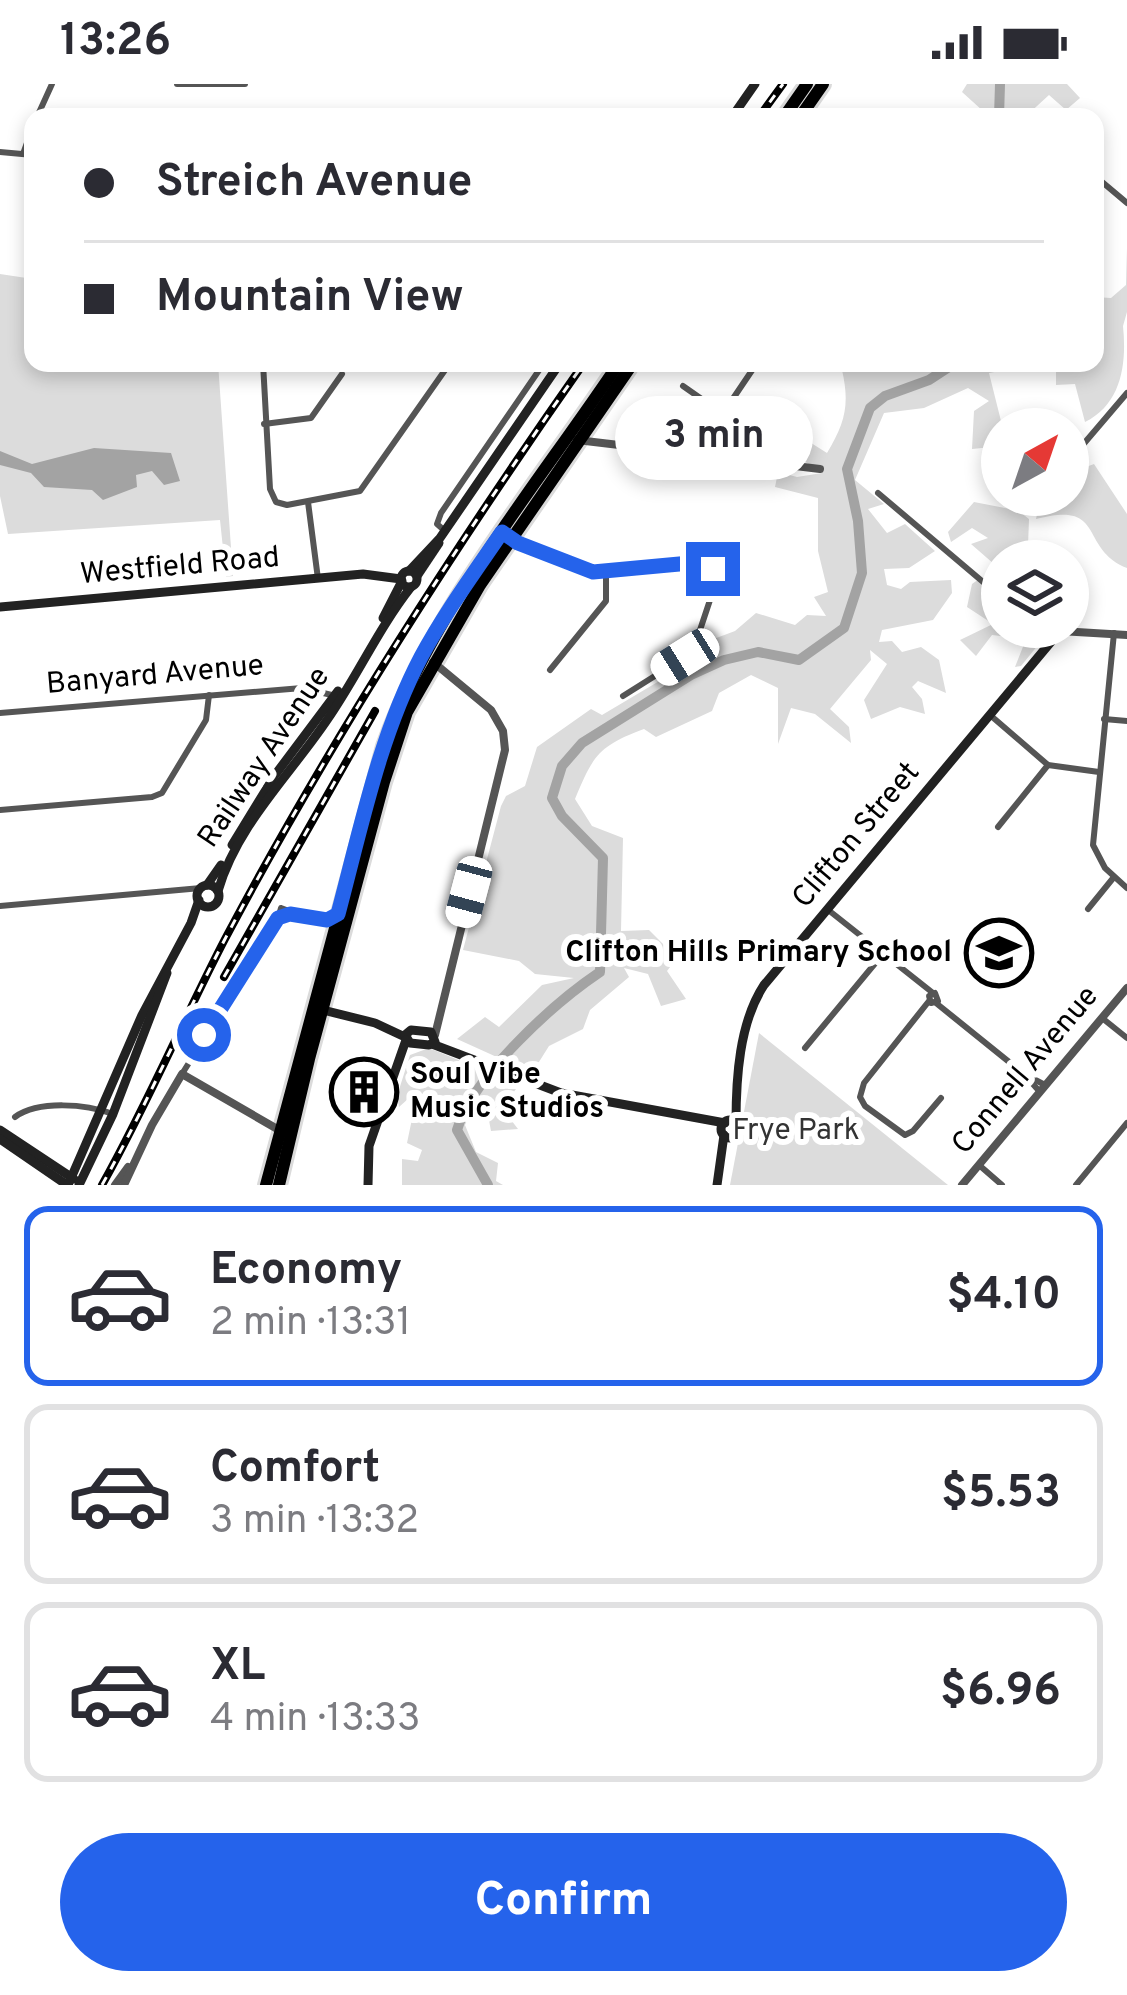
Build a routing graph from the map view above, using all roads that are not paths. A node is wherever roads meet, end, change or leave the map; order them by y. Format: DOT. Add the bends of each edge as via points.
graph roads {
  1 [pos="177,84"];
  2 [pos="245,84"];
  3 [pos="0,152"];
  4 [pos="23,154"];
  5 [pos="1104,184"];
  6 [pos="1127,203"];
  7 [pos="262,372"];
  8 [pos="444,372"];
  9 [pos="538,372"];
  10 [pos="554,372"];
  11 [pos="614,372"];
  12 [pos="626,372"];
  13 [pos="751,372"];
  14 [pos="342,374"];
  15 [pos="682,386"];
  16 [pos="1127,393"];
  17 [pos="724,413"];
  18 [pos="264,424"];
  19 [pos="1089,438"];
  20 [pos="575,439"];
  21 [pos="701,456"];
  22 [pos="820,469"];
  23 [pos="878,494"];
  24 [pos="308,502"];
  25 [pos="442,534"];
  26 [pos="507,536"];
  27 [pos="606,571"];
  28 [pos="408,578"];
  29 [pos="318,579"];
  30 [pos="981,580"];
  31 [pos="0,607"];
  32 [pos="1089,631"];
  33 [pos="1114,633"];
  34 [pos="1127,634"];
  35 [pos="1041,648"];
  36 [pos="425,663"];
  37 [pos="550,670"];
  38 [pos="209,695"];
  39 [pos="623,696"];
  40 [pos="336,700"];
  41 [pos="0,713"];
  42 [pos="990,715"];
  43 [pos="1104,719"];
  44 [pos="1127,721"];
  45 [pos="319,732"];
  46 [pos="294,752"];
  47 [pos="1048,765"];
  48 [pos="1099,772"];
  49 [pos="0,810"];
  50 [pos="370,813"];
  51 [pos="998,827"];
  52 [pos="1114,877"];
  53 [pos="1127,887"];
  54 [pos="218,891"];
  55 [pos="201,893"];
  56 [pos="0,906"];
  57 [pos="210,906"];
  58 [pos="827,909"];
  59 [pos="1088,909"];
  60 [pos="338,914"];
  61 [pos="315,920"];
  62 [pos="191,923"];
  63 [pos="332,938"];
  64 [pos="882,955"];
  65 [pos="1127,988"];
  66 [pos="932,1000"];
  67 [pos="319,1009"];
  68 [pos="1102,1018"];
  69 [pos="432,1037"];
  70 [pos="1127,1038"];
  71 [pos="407,1041"];
  72 [pos="805,1048"];
  73 [pos="182,1074"];
  74 [pos="1042,1089"];
  75 [pos="941,1098"];
  76 [pos="108,1113"];
  77 [pos="15,1117"];
  78 [pos="286,1121"];
  79 [pos="1127,1124"];
  80 [pos="728,1128"];
  81 [pos="0,1130"];
  82 [pos="0,1139"];
  83 [pos="979,1165"];
  84 [pos="75,1183"];
  85 [pos="119,1185"];
  86 [pos="266,1185"];
  87 [pos="279,1185"];
  88 [pos="368,1185"];
  89 [pos="719,1185"];
  90 [pos="962,1185"];
  91 [pos="1003,1185"];
  92 [pos="1076,1185"];
  1 -- 2 [label="street"];
  3 -- 4 [label="street"];
  5 -- 6 [label="street"];
  7 -- 18 [label="street"];
  8 -- 24 [label="street" via="362,489"];
  9 -- 25 [label="street" via="441,513"];
  10 -- 25 [label="main road, Railway Avenue"];
  11 -- 20 [label="highway"];
  12 -- 20 [label="highway"];
  13 -- 17 [label="street"];
  14 -- 18 [label="street" via="311,418"];
  15 -- 17 [label="street"];
  16 -- 19 [label="street"];
  17 -- 21 [label="street"];
  18 -- 24 [label="street" via="273,498 287,506"];
  20 -- 21 [label="street"];
  20 -- 26 [label="highway"];
  21 -- 22 [label="street"];
  23 -- 30 [label="street"];
  24 -- 29 [label="street"];
  25 -- 28 [label="main road, Railway Avenue"];
  26 -- 27 [label="street" via="579,568"];
  26 -- 36 [label="highway"];
  27 -- 37 [label="street" via="606,601"];
  27 -- 39 [label="street" via="701,562 717,579 695,645"];
  28 -- 29 [label="main road, Westfield Road"];
  28 -- 40 [label="main road, Railway Avenue"];
  29 -- 31 [label="main road, Westfield Road"];
  32 -- 33 [label="street"];
  33 -- 34 [label="street"];
  33 -- 43 [label="street"];
  35 -- 42 [label="main road, Clifton Street"];
  36 -- 50 [label="highway"];
  36 -- 69 [label="street" via="494,713 505,750"];
  38 -- 40 [label="street, Banyard Avenue" via="314,689"];
  38 -- 41 [label="street, Banyard Avenue"];
  38 -- 49 [label="street" via="206,720 158,795"];
  40 -- 45 [label="main road, Railway Avenue"];
  40 -- 46 [label="main road, Railway Avenue"];
  42 -- 47 [label="street"];
  42 -- 58 [label="main road, Clifton Street"];
  43 -- 44 [label="street"];
  43 -- 48 [label="street"];
  45 -- 46 [label="main road"];
  45 -- 54 [label="main road, Railway Avenue" via="262,806"];
  46 -- 55 [label="main road, Railway Avenue"];
  47 -- 48 [label="street"];
  47 -- 51 [label="street"];
  48 -- 52 [label="street" via="1093,847"];
  50 -- 60 [label="highway"];
  50 -- 67 [label="highway"];
  52 -- 53 [label="street"];
  52 -- 59 [label="street"];
  54 -- 55 [label="main road, Railway Avenue"];
  54 -- 57 [label="main road, Railway Avenue"];
  55 -- 56 [label="street"];
  55 -- 57 [label="main road"];
  55 -- 62 [label="main road, Railway Avenue"];
  57 -- 62 [label="main road, Railway Avenue"];
  58 -- 64 [label="street"];
  58 -- 80 [label="main road, Clifton Street" via="757,996"];
  60 -- 61 [label="street"];
  60 -- 63 [label="highway"];
  61 -- 63 [label="street"];
  61 -- 73 [label="street" via="285,915"];
  62 -- 76 [label="main road, Railway Avenue" via="142,1015"];
  63 -- 67 [label="highway"];
  64 -- 66 [label="street"];
  64 -- 72 [label="street"];
  65 -- 68 [label="street, Connell Avenue"];
  66 -- 74 [label="street"];
  66 -- 75 [label="street" via="860,1097 905,1136"];
  67 -- 71 [label="main road"];
  67 -- 78 [label="highway"];
  68 -- 70 [label="street"];
  68 -- 74 [label="street, Connell Avenue"];
  69 -- 71 [label="main road"];
  69 -- 80 [label="main road" via="575,1096"];
  71 -- 88 [label="main road" via="369,1146"];
  73 -- 78 [label="street" via="262,1120"];
  73 -- 85 [label="street"];
  74 -- 83 [label="street, Connell Avenue"];
  76 -- 77 [label="street" via="68,1107"];
  76 -- 84 [label="main road, Railway Avenue"];
  78 -- 86 [label="highway"];
  78 -- 87 [label="highway"];
  79 -- 92 [label="street"];
  80 -- 89 [label="main road, Clifton Street"];
  81 -- 84 [label="main road"];
  82 -- 84 [label="main road"];
  83 -- 90 [label="street, Connell Avenue"];
  83 -- 91 [label="street"];
}
